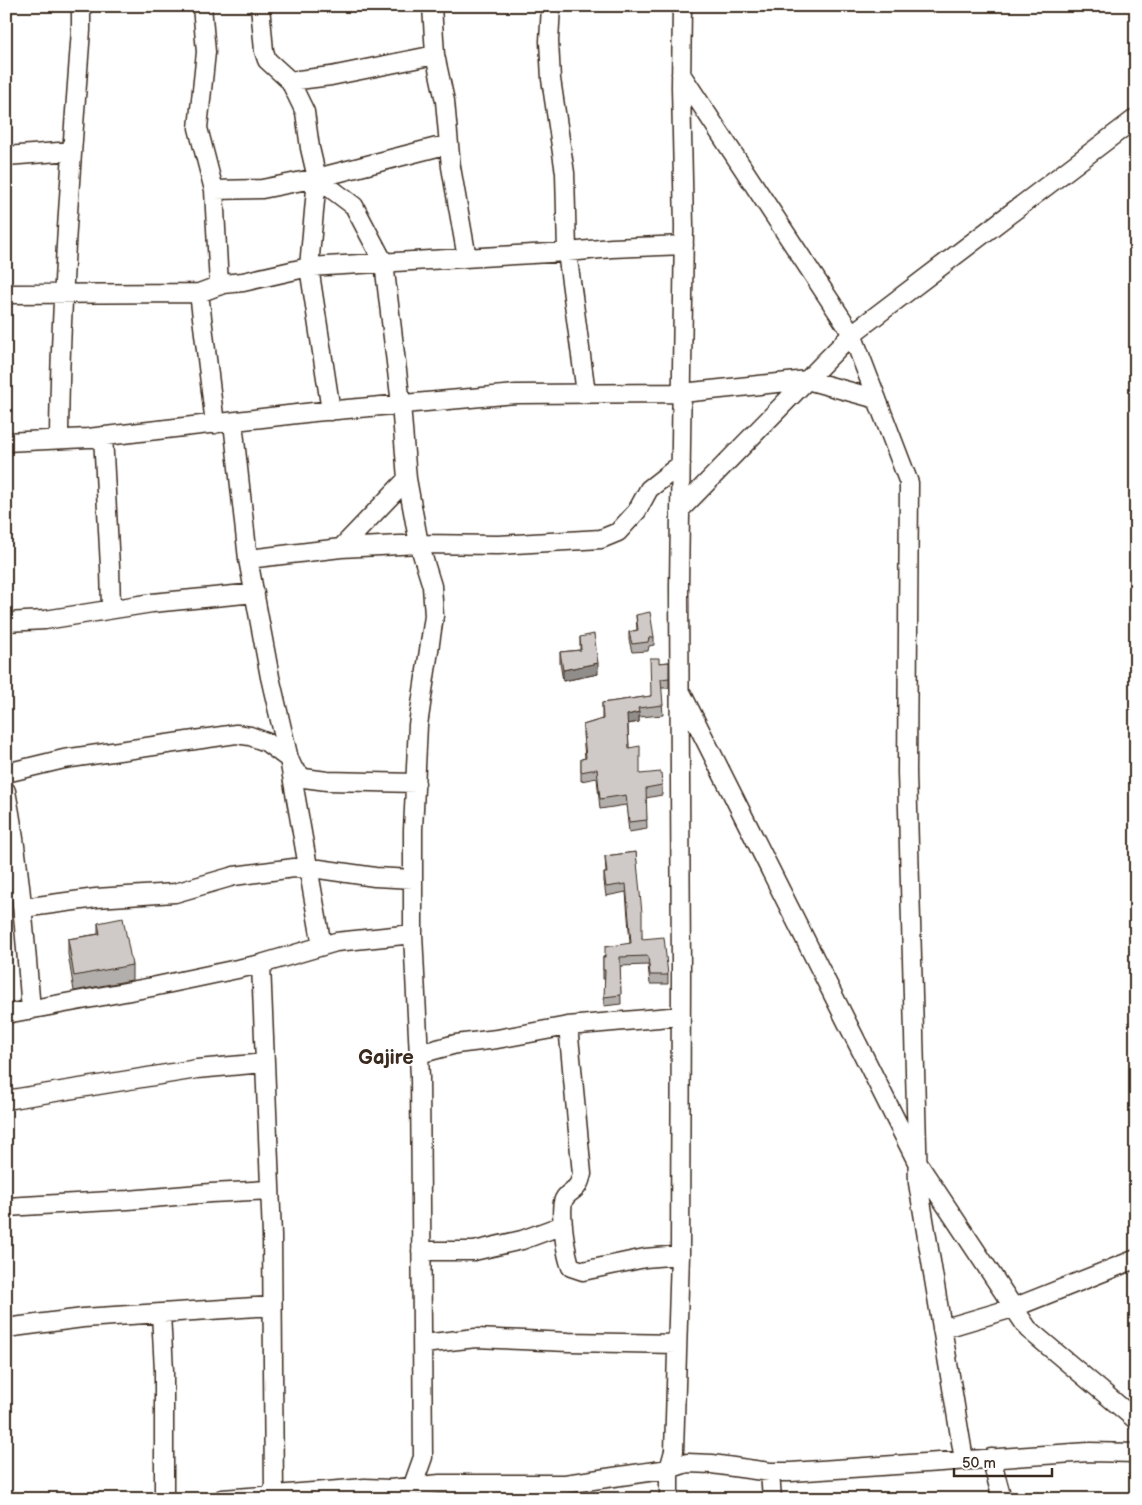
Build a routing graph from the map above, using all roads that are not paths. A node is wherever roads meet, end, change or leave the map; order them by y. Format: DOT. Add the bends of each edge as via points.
graph roads {
  1 [pos="81,6"];
  2 [pos="202,6"];
  3 [pos="260,6"];
  4 [pos="432,6"];
  5 [pos="552,6"];
  6 [pos="682,6"];
  7 [pos="435,55"];
  8 [pos="681,74"];
  9 [pos="290,81"];
  10 [pos="1136,118"];
  11 [pos="449,144"];
  12 [pos="72,151"];
  13 [pos="6,156"];
  14 [pos="318,178"];
  15 [pos="214,190"];
  16 [pos="684,245"];
  17 [pos="567,252"];
  18 [pos="467,258"];
  19 [pos="384,263"];
  20 [pos="309,268"];
  21 [pos="219,286"];
  22 [pos="199,293"];
  23 [pos="6,294"];
  24 [pos="63,294"];
  25 [pos="852,334"];
  26 [pos="807,380"];
  27 [pos="586,393"];
  28 [pos="682,393"];
  29 [pos="877,398"];
  30 [pos="401,404"];
  31 [pos="332,411"];
  32 [pos="234,422"];
  33 [pos="216,424"];
  34 [pos="103,436"];
  35 [pos="59,439"];
  36 [pos="6,442"];
  37 [pos="680,464"];
  38 [pos="407,479"];
  39 [pos="680,510"];
  40 [pos="419,544"];
  41 [pos="341,548"];
  42 [pos="248,559"];
  43 [pos="255,593"];
  44 [pos="111,608"];
  45 [pos="6,622"];
  46 [pos="679,689"];
  47 [pos="289,759"];
  48 [pos="6,772"];
  49 [pos="416,783"];
  50 [pos="6,791"];
  51 [pos="308,868"];
  52 [pos="413,879"];
  53 [pos="23,908"];
  54 [pos="413,934"];
  55 [pos="322,946"];
  56 [pos="261,964"];
  57 [pos="31,1010"];
  58 [pos="6,1014"];
  59 [pos="681,1016"];
  60 [pos="568,1026"];
  61 [pos="419,1054"];
  62 [pos="264,1062"];
  63 [pos="6,1100"];
  64 [pos="917,1162"];
  65 [pos="270,1190"];
  66 [pos="6,1207"];
  67 [pos="563,1225"];
  68 [pos="421,1251"];
  69 [pos="680,1255"];
  70 [pos="1136,1259"];
  71 [pos="272,1306"];
  72 [pos="1014,1308"];
  73 [pos="161,1313"];
  74 [pos="6,1328"];
  75 [pos="942,1329"];
  76 [pos="423,1344"];
  77 [pos="677,1344"];
  78 [pos="1136,1420"];
  79 [pos="1136,1453"];
  80 [pos="991,1458"];
  81 [pos="964,1460"];
  82 [pos="669,1469"];
  83 [pos="770,1472"];
  84 [pos="440,1492"];
  85 [pos="565,1492"];
  86 [pos="410,1493"];
  87 [pos="274,1495"];
  88 [pos="164,1499"];
  89 [pos="222,1499"];
  90 [pos="669,1499"];
  91 [pos="772,1499"];
  92 [pos="1002,1499"];
  1 -- 12 [label="street"];
  2 -- 15 [label="street" via="206,52 198,128"];
  3 -- 9 [label="street" via="267,60"];
  4 -- 7 [label="street"];
  5 -- 17 [label="street" via="549,41 551,79 564,173"];
  6 -- 8 [label="street"];
  7 -- 9 [label="street"];
  7 -- 11 [label="street" via="445,100"];
  8 -- 16 [label="street"];
  8 -- 25 [label="street"];
  9 -- 14 [label="street" via="306,112 310,148"];
  10 -- 25 [label="street"];
  11 -- 14 [label="street"];
  11 -- 18 [label="street"];
  12 -- 13 [label="street"];
  12 -- 24 [label="street"];
  14 -- 15 [label="street" via="262,190"];
  14 -- 19 [label="street" via="354,206"];
  14 -- 20 [label="street"];
  15 -- 21 [label="street"];
  16 -- 17 [label="street"];
  16 -- 28 [label="street"];
  17 -- 18 [label="street"];
  17 -- 27 [label="street"];
  18 -- 19 [label="street"];
  19 -- 20 [label="street"];
  19 -- 30 [label="street"];
  20 -- 21 [label="street"];
  20 -- 31 [label="street"];
  21 -- 22 [label="street"];
  22 -- 24 [label="street"];
  22 -- 33 [label="street"];
  23 -- 24 [label="street"];
  24 -- 35 [label="street"];
  25 -- 26 [label="street"];
  25 -- 29 [label="street"];
  26 -- 28 [label="street"];
  26 -- 29 [label="street"];
  26 -- 39 [label="street"];
  27 -- 28 [label="street"];
  27 -- 30 [label="street" via="516,394"];
  28 -- 37 [label="street"];
  29 -- 64 [label="street" via="909,483 908,772"];
  30 -- 31 [label="street"];
  30 -- 38 [label="street"];
  31 -- 32 [label="street"];
  32 -- 33 [label="street"];
  32 -- 42 [label="street"];
  33 -- 34 [label="street"];
  34 -- 35 [label="street"];
  34 -- 44 [label="street"];
  35 -- 36 [label="street"];
  37 -- 39 [label="street"];
  37 -- 40 [label="street" via="649,489 637,511 618,532 601,539 498,545"];
  38 -- 40 [label="street"];
  38 -- 41 [label="street"];
  39 -- 46 [label="street"];
  40 -- 41 [label="street"];
  40 -- 49 [label="street" via="432,586 434,616 418,725"];
  41 -- 42 [label="street"];
  42 -- 43 [label="street"];
  43 -- 44 [label="street"];
  43 -- 47 [label="street"];
  44 -- 45 [label="street" via="44,620"];
  46 -- 59 [label="street"];
  46 -- 64 [label="street"];
  47 -- 48 [label="street" via="266,742 250,736 226,735 64,759"];
  47 -- 49 [label="street" via="294,770 304,778"];
  47 -- 51 [label="street"];
  49 -- 52 [label="street"];
  50 -- 53 [label="street"];
  51 -- 52 [label="street"];
  51 -- 53 [label="street" via="234,876 175,893 96,898"];
  51 -- 55 [label="street"];
  52 -- 54 [label="street"];
  53 -- 57 [label="street"];
  54 -- 55 [label="street"];
  54 -- 61 [label="street"];
  55 -- 56 [label="street"];
  56 -- 57 [label="street"];
  56 -- 62 [label="street"];
  57 -- 58 [label="street"];
  59 -- 60 [label="street"];
  59 -- 69 [label="street"];
  60 -- 61 [label="street" via="456,1044"];
  60 -- 67 [label="street" via="582,1174 578,1187 567,1194 563,1202"];
  61 -- 68 [label="street"];
  62 -- 63 [label="street" via="196,1069"];
  62 -- 65 [label="street"];
  64 -- 72 [label="street"];
  64 -- 75 [label="street"];
  65 -- 66 [label="street"];
  65 -- 71 [label="street"];
  67 -- 68 [label="street" via="522,1240 474,1251"];
  67 -- 69 [label="street" via="571,1268 583,1271 645,1258"];
  68 -- 76 [label="street"];
  69 -- 77 [label="street"];
  70 -- 72 [label="street"];
  71 -- 73 [label="street"];
  71 -- 87 [label="street"];
  72 -- 75 [label="street"];
  72 -- 78 [label="street" via="1028,1329"];
  73 -- 74 [label="street" via="83,1318"];
  73 -- 88 [label="street"];
  75 -- 81 [label="street"];
  76 -- 77 [label="street" via="476,1338"];
  76 -- 86 [label="street" via="423,1457"];
  77 -- 82 [label="street" via="674,1451"];
  79 -- 80 [label="street" via="1088,1452"];
  80 -- 81 [label="street"];
  80 -- 92 [label="street"];
  81 -- 83 [label="street"];
  82 -- 83 [label="street" via="687,1463"];
  82 -- 85 [label="street"];
  82 -- 90 [label="street"];
  83 -- 91 [label="street"];
  84 -- 85 [label="street"];
  84 -- 86 [label="street"];
  86 -- 87 [label="street" via="365,1488"];
  87 -- 89 [label="street"];
}
